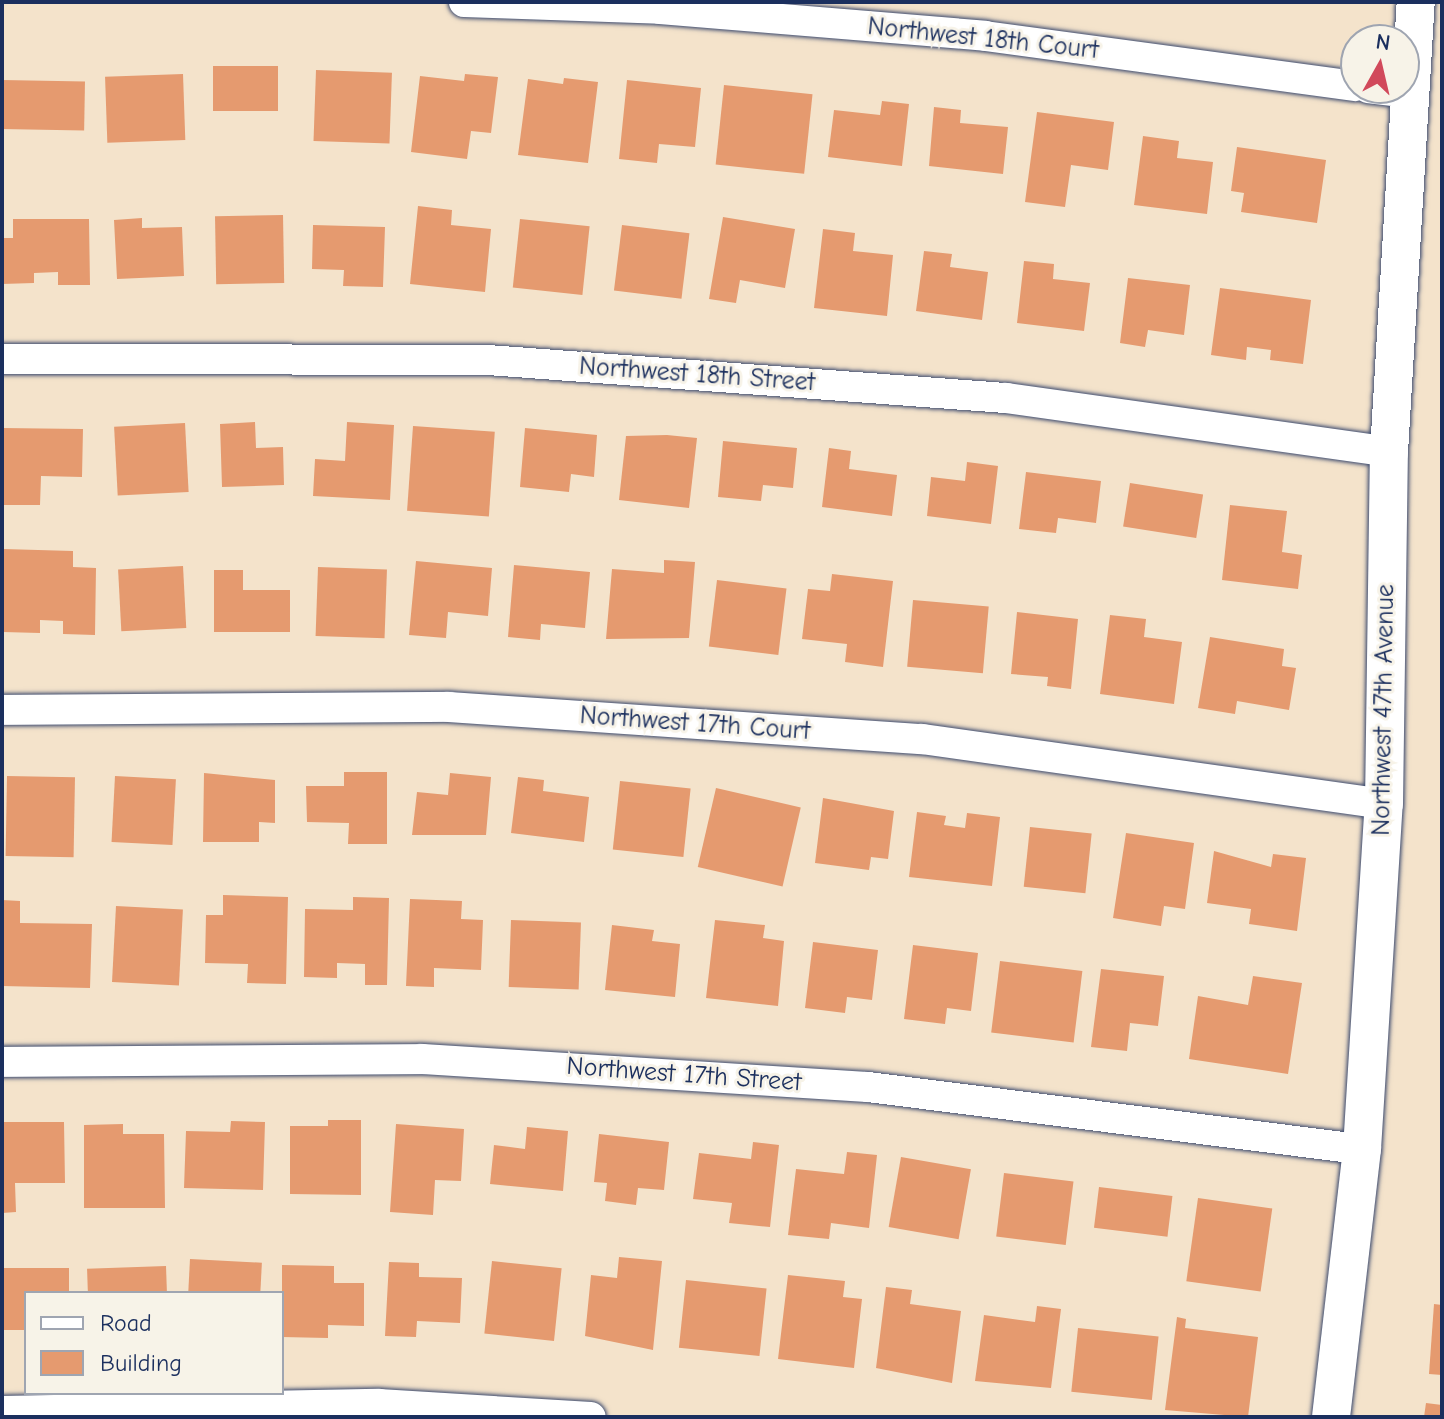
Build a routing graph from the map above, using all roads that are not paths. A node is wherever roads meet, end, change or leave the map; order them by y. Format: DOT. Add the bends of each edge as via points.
graph roads {
  1 [pos="464,2"];
  2 [pos="1416,2"];
  3 [pos="1414,24"];
  4 [pos="1340,84"];
  5 [pos="1405,104"];
  6 [pos="2,359"];
  7 [pos="1389,452"];
  8 [pos="2,710"];
  9 [pos="1384,804"];
  10 [pos="2,1062"];
  11 [pos="1362,1149"];
  12 [pos="2,1411"];
  13 [pos="591,1417"];
  14 [pos="1331,1417"];
  1 -- 4 [label="street, Northwest 18th Court" via="660,9 985,36"];
  2 -- 3 [label="street, Northwest 47th Avenue"];
  5 -- 7 [label="street, Northwest 47th Avenue"];
  6 -- 7 [label="street, Northwest 18th Street" via="488,360 1006,398"];
  7 -- 9 [label="street, Northwest 47th Avenue"];
  8 -- 9 [label="street, Northwest 17th Court" via="449,707 906,738"];
  9 -- 11 [label="street, Northwest 47th Avenue"];
  10 -- 11 [label="street, Northwest 17th Street" via="502,1064 868,1087"];
  11 -- 14 [label="street, Northwest 47th Avenue"];
  12 -- 13 [label="street" via="379,1404"];
}
